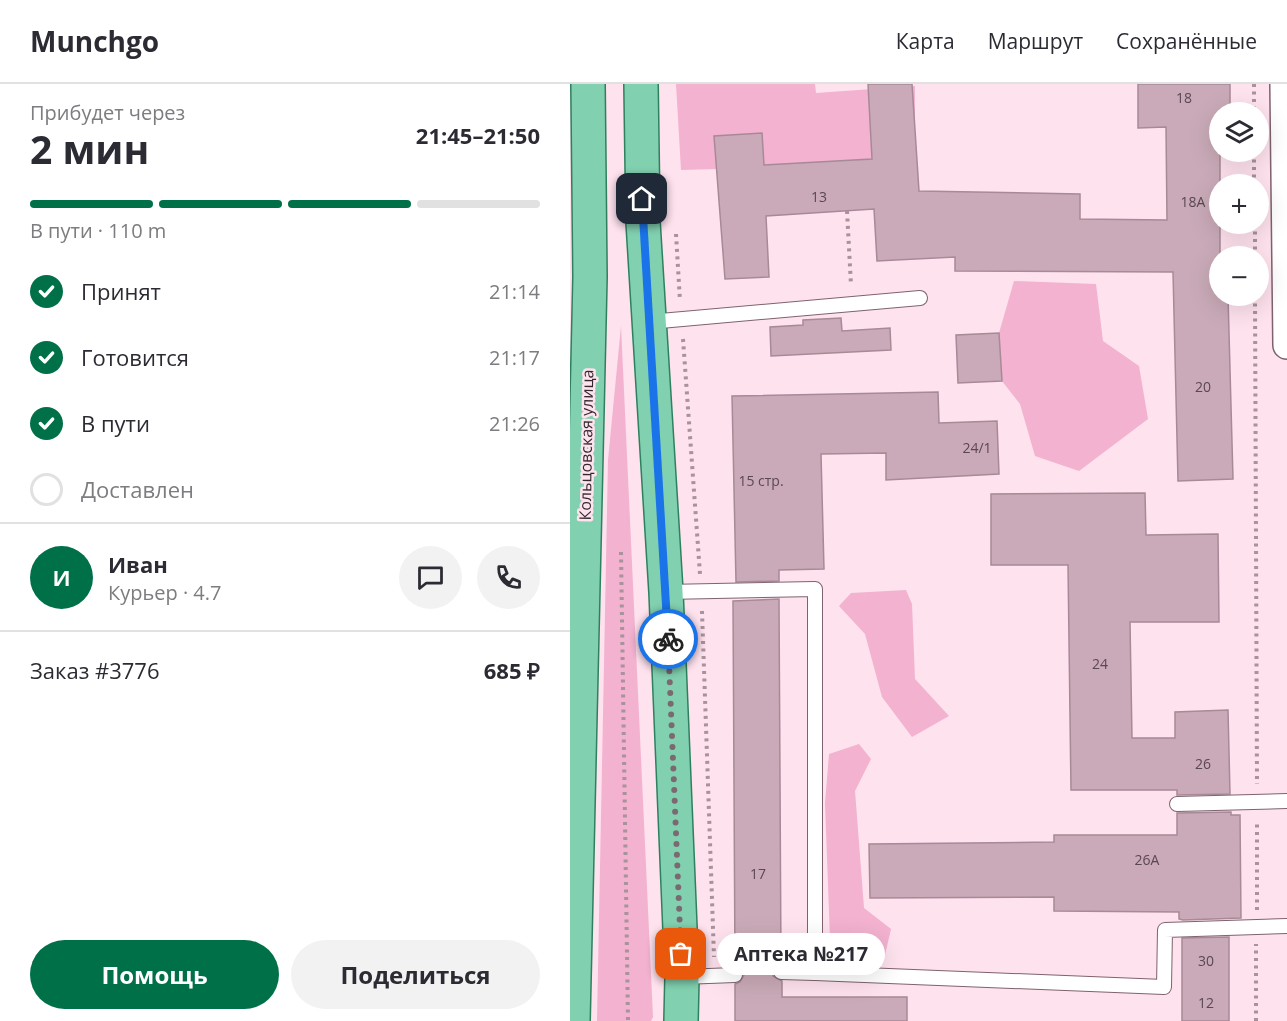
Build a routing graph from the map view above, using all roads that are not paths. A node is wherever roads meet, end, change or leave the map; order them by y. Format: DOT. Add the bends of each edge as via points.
graph roads {
  1 [pos="588,84"];
  2 [pos="641,84"];
  3 [pos="1284,84"];
  4 [pos="920,298"];
  5 [pos="649,322"];
  6 [pos="1287,345"];
  7 [pos="578,513"];
  8 [pos="666,592"];
  9 [pos="575,718"];
  10 [pos="1287,801"];
  11 [pos="1177,804"];
  12 [pos="1287,926"];
  13 [pos="781,972"];
  14 [pos="815,973"];
  15 [pos="735,975"];
  16 [pos="682,977"];
  17 [pos="573,1021"];
  18 [pos="681,1021"];
  1 -- 7 [label="main road, Кольцовская улица" via="590,277"];
  2 -- 5 [label="main road"];
  3 -- 6 [label="street"];
  4 -- 5 [label="lane"];
  5 -- 8 [label="main road"];
  7 -- 9 [label="main road, Кольцовская улица"];
  8 -- 14 [label="lane" via="815,589"];
  8 -- 16 [label="main road"];
  9 -- 17 [label="main road, Кольцовская улица"];
  10 -- 11 [label="lane"];
  12 -- 14 [label="lane" via="1165,930 1164,987"];
  13 -- 14 [label="lane"];
  15 -- 16 [label="lane"];
  16 -- 18 [label="main road"];
}
